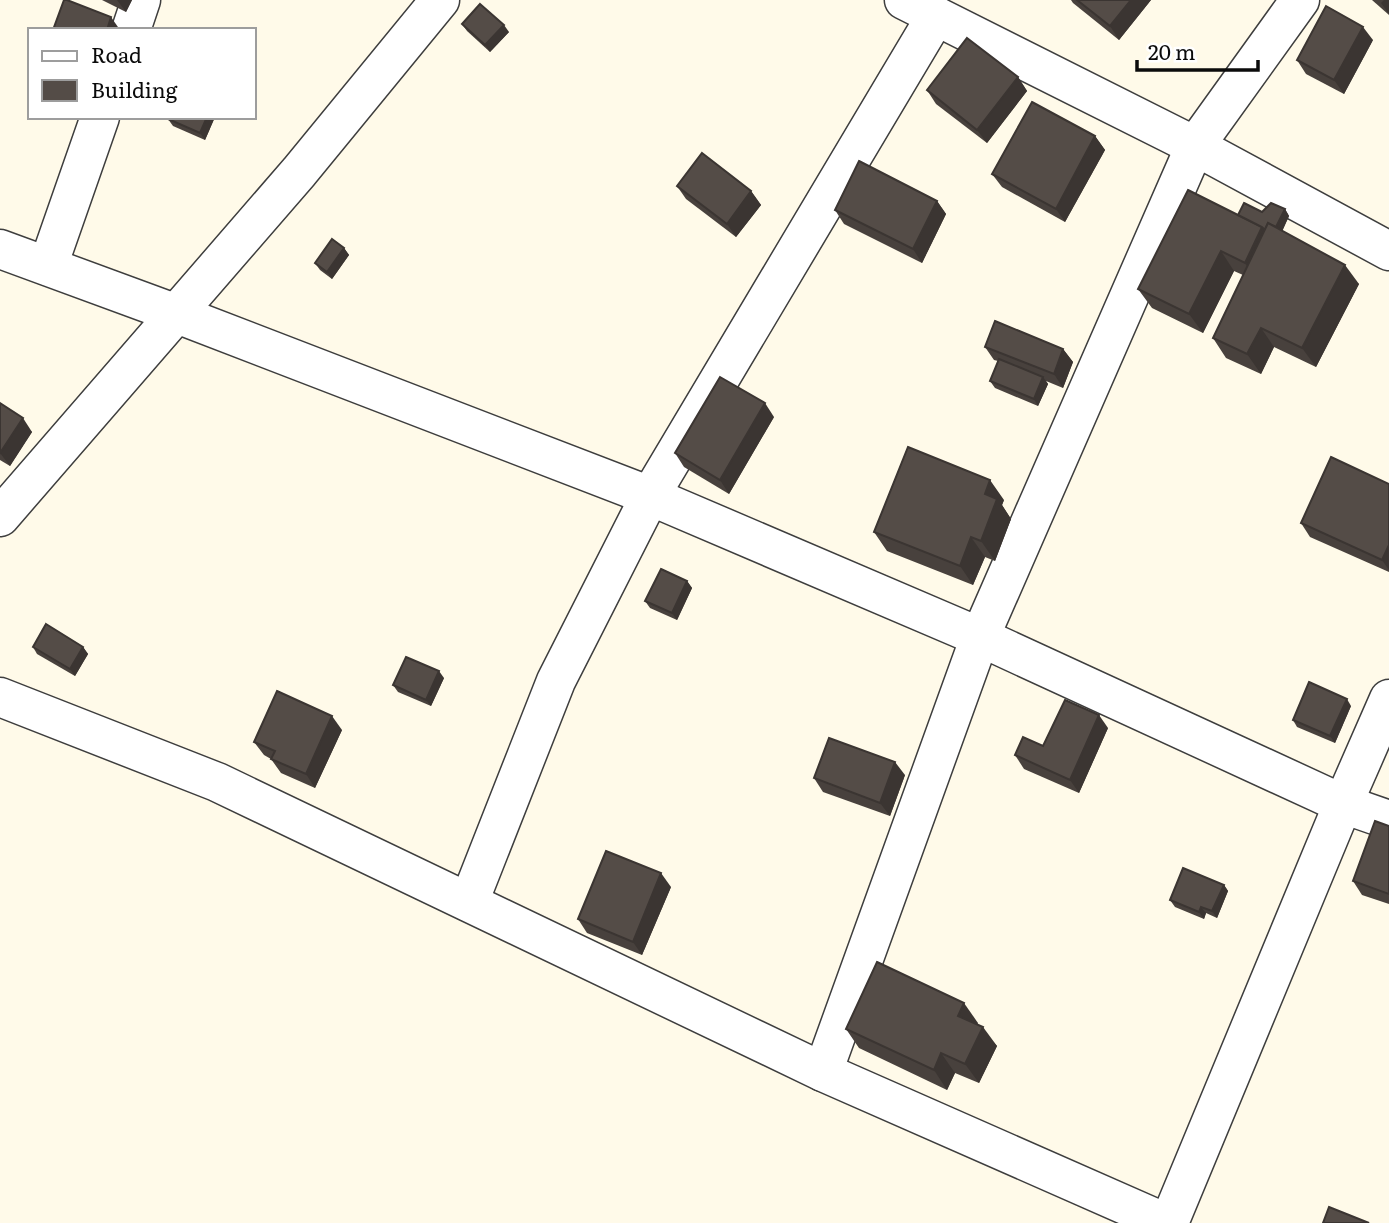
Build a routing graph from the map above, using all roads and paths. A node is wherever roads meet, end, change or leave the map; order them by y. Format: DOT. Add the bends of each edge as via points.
graph roads {
  1 [pos="141,0"];
  2 [pos="440,0"];
  3 [pos="1300,0"];
  4 [pos="920,8"];
  5 [pos="132,28"];
  6 [pos="99,119"];
  7 [pos="1195,146"];
  8 [pos="0,249"];
  9 [pos="1389,250"];
  10 [pos="48,266"];
  11 [pos="177,314"];
  12 [pos="650,496"];
  13 [pos="0,517"];
  14 [pos="980,637"];
  15 [pos="0,697"];
  16 [pos="1389,699"];
  17 [pos="1343,804"];
  18 [pos="1389,820"];
  19 [pos="469,902"];
  20 [pos="823,1072"];
  21 [pos="1168,1223"];
  1 -- 5 [label="street"];
  2 -- 11 [label="street"];
  3 -- 7 [label="street"];
  4 -- 7 [label="street"];
  4 -- 12 [label="street"];
  6 -- 10 [label="street"];
  7 -- 9 [label="street"];
  7 -- 14 [label="street"];
  8 -- 10 [label="street"];
  10 -- 11 [label="street"];
  11 -- 12 [label="street"];
  11 -- 13 [label="street"];
  12 -- 14 [label="street"];
  12 -- 19 [label="street" via="556,681"];
  14 -- 17 [label="street"];
  14 -- 20 [label="street"];
  15 -- 19 [label="street" via="217,782"];
  16 -- 17 [label="street"];
  17 -- 18 [label="street"];
  17 -- 21 [label="street"];
  19 -- 20 [label="street"];
  20 -- 21 [label="street"];
}
